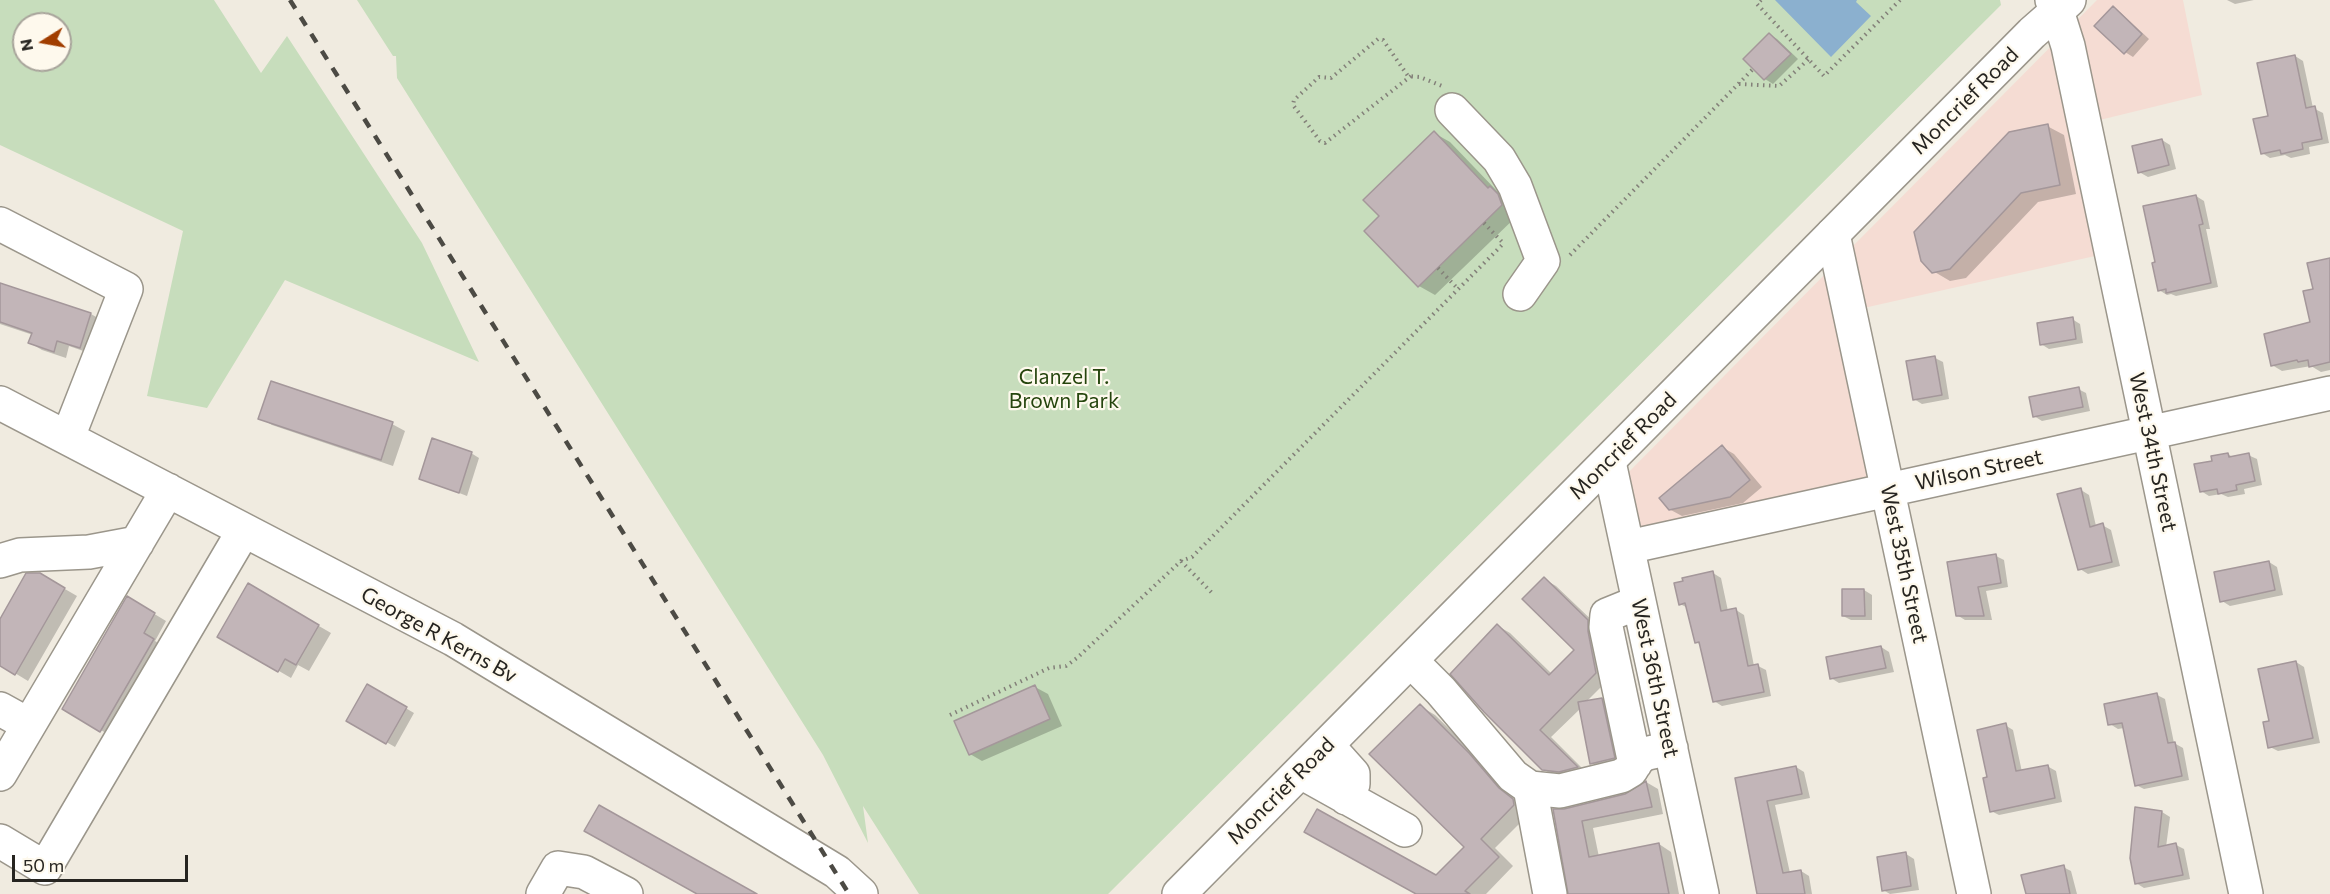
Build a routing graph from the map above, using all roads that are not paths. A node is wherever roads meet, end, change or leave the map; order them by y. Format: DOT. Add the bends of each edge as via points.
graph roads {
  1 [pos="2059,4"];
  2 [pos="1454,111"];
  3 [pos="0,224"];
  4 [pos="1833,234"];
  5 [pos="1520,294"];
  6 [pos="2330,393"];
  7 [pos="0,402"];
  8 [pos="2149,434"];
  9 [pos="68,437"];
  10 [pos="1609,462"];
  11 [pos="1888,489"];
  12 [pos="168,490"];
  13 [pos="244,530"];
  14 [pos="137,543"];
  15 [pos="1628,547"];
  16 [pos="0,561"];
  17 [pos="1639,602"];
  18 [pos="1411,661"];
  19 [pos="0,709"];
  20 [pos="29,725"];
  21 [pos="1327,745"];
  22 [pos="1671,748"];
  23 [pos="1635,764"];
  24 [pos="1301,772"];
  25 [pos="0,774"];
  26 [pos="1530,788"];
  27 [pos="1346,798"];
  28 [pos="1405,830"];
  29 [pos="0,841"];
  30 [pos="543,894"];
  31 [pos="626,894"];
  32 [pos="861,894"];
  33 [pos="1179,894"];
  34 [pos="1550,894"];
  35 [pos="1702,894"];
  36 [pos="1974,894"];
  37 [pos="2246,894"];
  1 -- 4 [label="street, Moncrief Road"];
  1 -- 8 [label="street, West 34th Street"];
  2 -- 5 [label="street" via="1499,159 1515,186 1543,261"];
  3 -- 9 [label="street" via="126,289"];
  4 -- 10 [label="street, Moncrief Road"];
  4 -- 11 [label="street, West 35th Street"];
  6 -- 8 [label="street, Wilson Street"];
  7 -- 9 [label="street, George R Kerns Bv"];
  8 -- 11 [label="street, Wilson Street"];
  8 -- 37 [label="street, West 34th Street"];
  9 -- 12 [label="street, George R Kerns Bv"];
  10 -- 15 [label="street, West 36th Street"];
  10 -- 18 [label="street, Moncrief Road"];
  11 -- 15 [label="street, Wilson Street"];
  11 -- 36 [label="street, West 35th Street"];
  12 -- 13 [label="street, George R Kerns Bv"];
  12 -- 14 [label="street"];
  13 -- 29 [label="street" via="45,868"];
  13 -- 32 [label="street, George R Kerns Bv" via="453,639 837,873"];
  14 -- 16 [label="street" via="89,552 20,555"];
  14 -- 20 [label="street"];
  15 -- 17 [label="street, West 36th Street"];
  17 -- 22 [label="street, West 36th Street"];
  17 -- 23 [label="street" via="1607,615 1606,627"];
  18 -- 21 [label="street, Moncrief Road"];
  18 -- 26 [label="street" via="1513,776"];
  19 -- 20 [label="street"];
  20 -- 25 [label="street"];
  21 -- 24 [label="street, Moncrief Road"];
  21 -- 27 [label="street" via="1353,774"];
  22 -- 23 [label="street" via="1644,754"];
  22 -- 35 [label="street, West 36th Street"];
  23 -- 26 [label="street" via="1621,776 1560,791"];
  24 -- 27 [label="street"];
  24 -- 33 [label="street, Moncrief Road"];
  26 -- 34 [label="street"];
  27 -- 28 [label="street"];
  30 -- 31 [label="street" via="558,868 584,872"];
}
